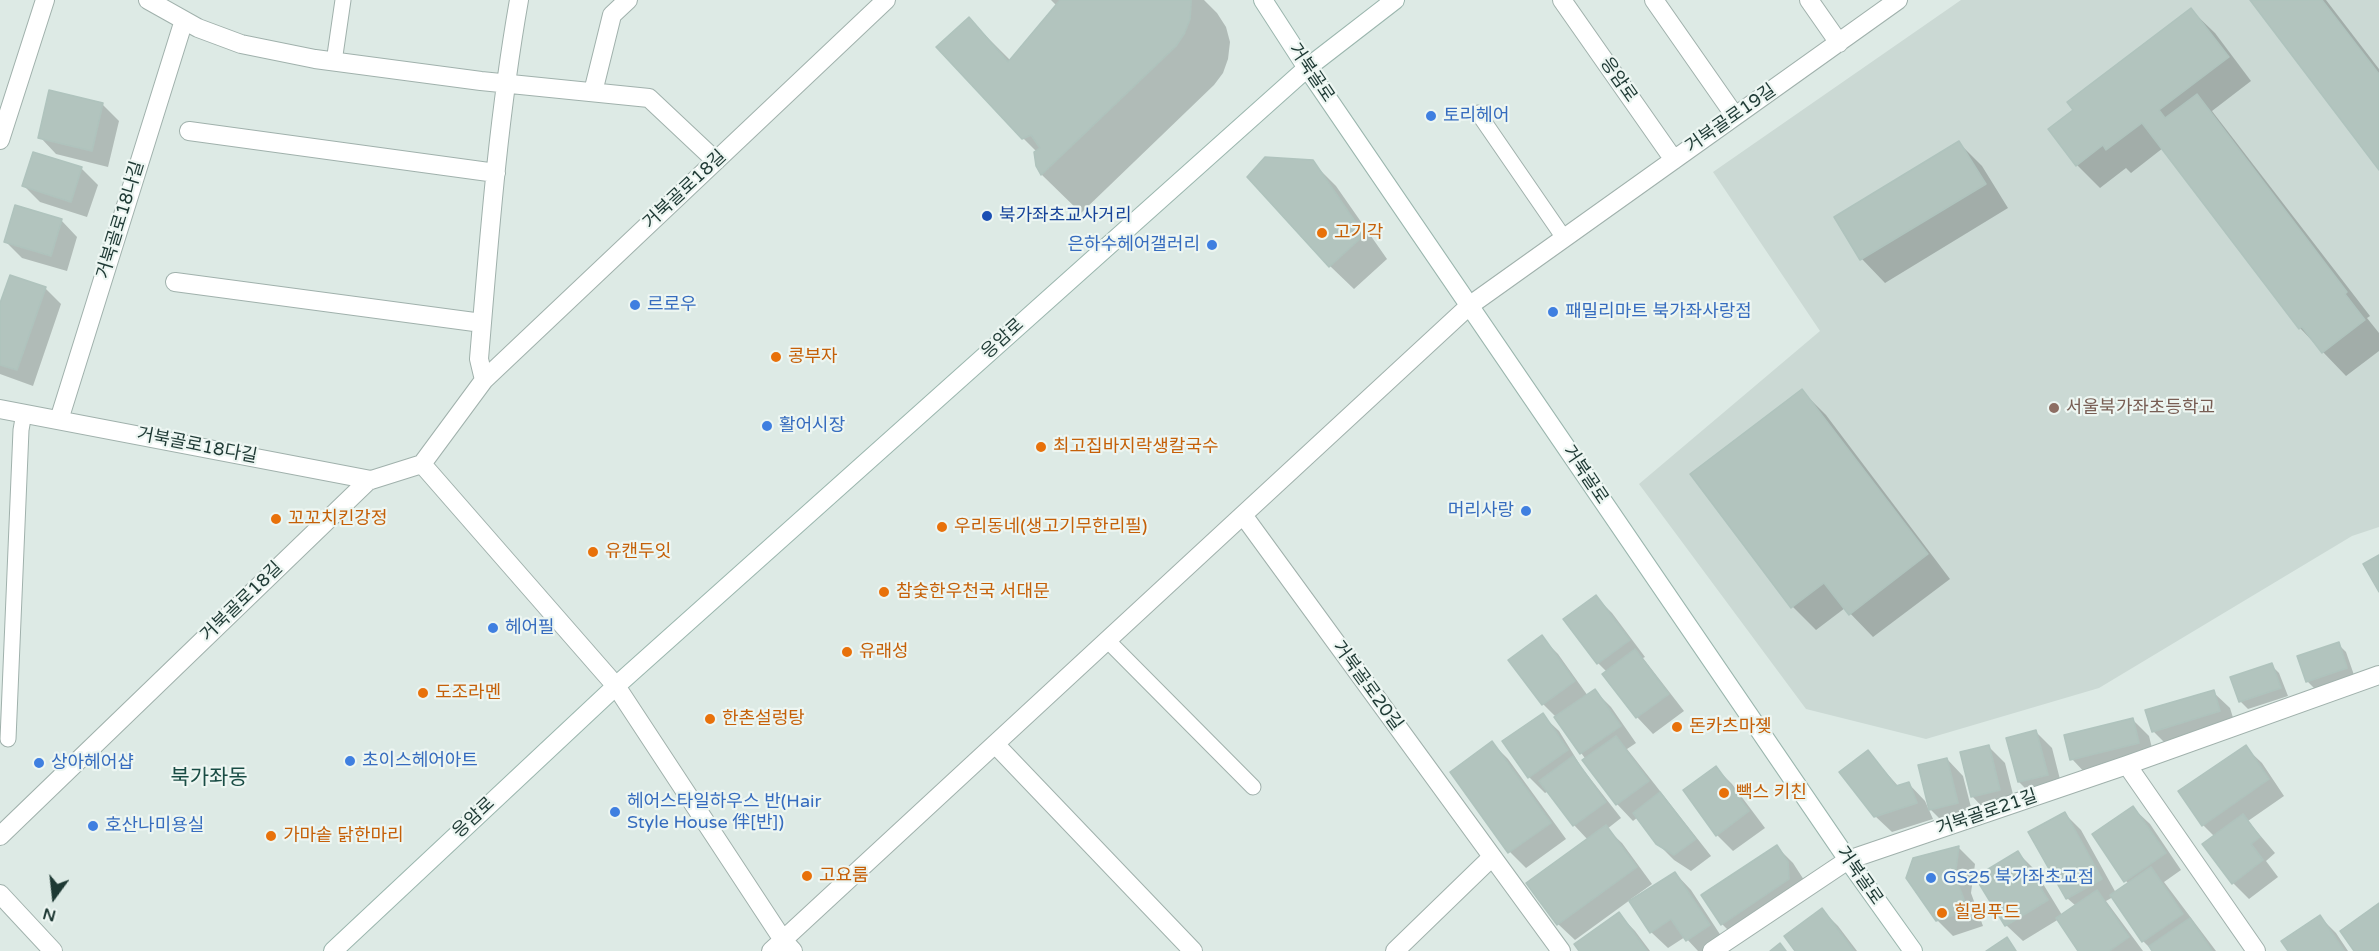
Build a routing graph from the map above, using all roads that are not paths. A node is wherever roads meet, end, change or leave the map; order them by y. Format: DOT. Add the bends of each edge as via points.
graph roads {
  1 [pos="45,0"];
  2 [pos="148,0"];
  3 [pos="343,0"];
  4 [pos="519,0"];
  5 [pos="628,0"];
  6 [pos="886,0"];
  7 [pos="1263,0"];
  8 [pos="1395,0"];
  9 [pos="1562,0"];
  10 [pos="1654,0"];
  11 [pos="1809,0"];
  12 [pos="1898,0"];
  13 [pos="184,20"];
  14 [pos="1839,42"];
  15 [pos="334,62"];
  16 [pos="1307,68"];
  17 [pos="504,83"];
  18 [pos="593,92"];
  19 [pos="1478,113"];
  20 [pos="1735,116"];
  21 [pos="189,131"];
  22 [pos="0,140"];
  23 [pos="716,160"];
  24 [pos="1674,160"];
  25 [pos="496,173"];
  26 [pos="1564,238"];
  27 [pos="176,282"];
  28 [pos="1469,306"];
  29 [pos="482,322"];
  30 [pos="484,380"];
  31 [pos="0,409"];
  32 [pos="24,413"];
  33 [pos="59,420"];
  34 [pos="422,464"];
  35 [pos="371,480"];
  36 [pos="1243,515"];
  37 [pos="1107,640"];
  38 [pos="2379,675"];
  39 [pos="616,686"];
  40 [pos="9,739"];
  41 [pos="995,744"];
  42 [pos="2127,765"];
  43 [pos="1253,787"];
  44 [pos="0,836"];
  45 [pos="1492,857"];
  46 [pos="1848,860"];
  47 [pos="0,894"];
  48 [pos="782,947"];
  49 [pos="1909,950"];
  50 [pos="53,951"];
  51 [pos="333,951"];
  52 [pos="1193,951"];
  53 [pos="1395,951"];
  54 [pos="1561,951"];
  55 [pos="1712,951"];
  56 [pos="2256,951"];
  1 -- 22 [label="street"];
  2 -- 13 [label="street"];
  3 -- 15 [label="lane"];
  4 -- 17 [label="street"];
  5 -- 18 [label="street" via="612,15"];
  6 -- 23 [label="street, 거북골로18길"];
  7 -- 16 [label="street, 거북골로"];
  8 -- 16 [label="street, 응암로"];
  9 -- 24 [label="street, 응암로"];
  10 -- 20 [label="street"];
  11 -- 14 [label="street"];
  12 -- 14 [label="street, 거북골로19길"];
  13 -- 15 [label="street" via="241,44"];
  13 -- 33 [label="street, 거북골로18나길"];
  14 -- 20 [label="street, 거북골로19길"];
  15 -- 17 [label="street"];
  16 -- 28 [label="street, 거북골로"];
  16 -- 39 [label="street, 응암로"];
  17 -- 18 [label="street"];
  17 -- 25 [label="street"];
  18 -- 23 [label="street" via="649,98"];
  19 -- 26 [label="lane"];
  20 -- 24 [label="street, 거북골로19길"];
  21 -- 25 [label="street"];
  23 -- 30 [label="street, 거북골로18길"];
  24 -- 26 [label="street, 거북골로19길"];
  25 -- 29 [label="street"];
  26 -- 28 [label="street, 거북골로19길"];
  27 -- 29 [label="street"];
  28 -- 36 [label="street"];
  28 -- 46 [label="street, 거북골로"];
  29 -- 30 [label="street" via="479,359"];
  30 -- 34 [label="street, 거북골로18길"];
  31 -- 32 [label="street, 거북골로18다길"];
  32 -- 33 [label="street, 거북골로18다길"];
  32 -- 40 [label="lane"];
  33 -- 35 [label="street, 거북골로18다길"];
  34 -- 35 [label="street, 거북골로18길"];
  34 -- 39 [label="street"];
  35 -- 44 [label="street, 거북골로18길"];
  36 -- 37 [label="street"];
  36 -- 45 [label="street, 거북골로20길"];
  37 -- 41 [label="street"];
  37 -- 43 [label="lane"];
  38 -- 42 [label="street, 거북골로21길"];
  39 -- 48 [label="street"];
  39 -- 51 [label="street, 응암로"];
  41 -- 48 [label="street"];
  41 -- 52 [label="street"];
  42 -- 46 [label="street, 거북골로21길"];
  42 -- 56 [label="street"];
  45 -- 53 [label="street"];
  45 -- 54 [label="street, 거북골로20길"];
  46 -- 49 [label="street, 거북골로"];
  46 -- 55 [label="street, 거북골로21길"];
  47 -- 50 [label="street"];
}
